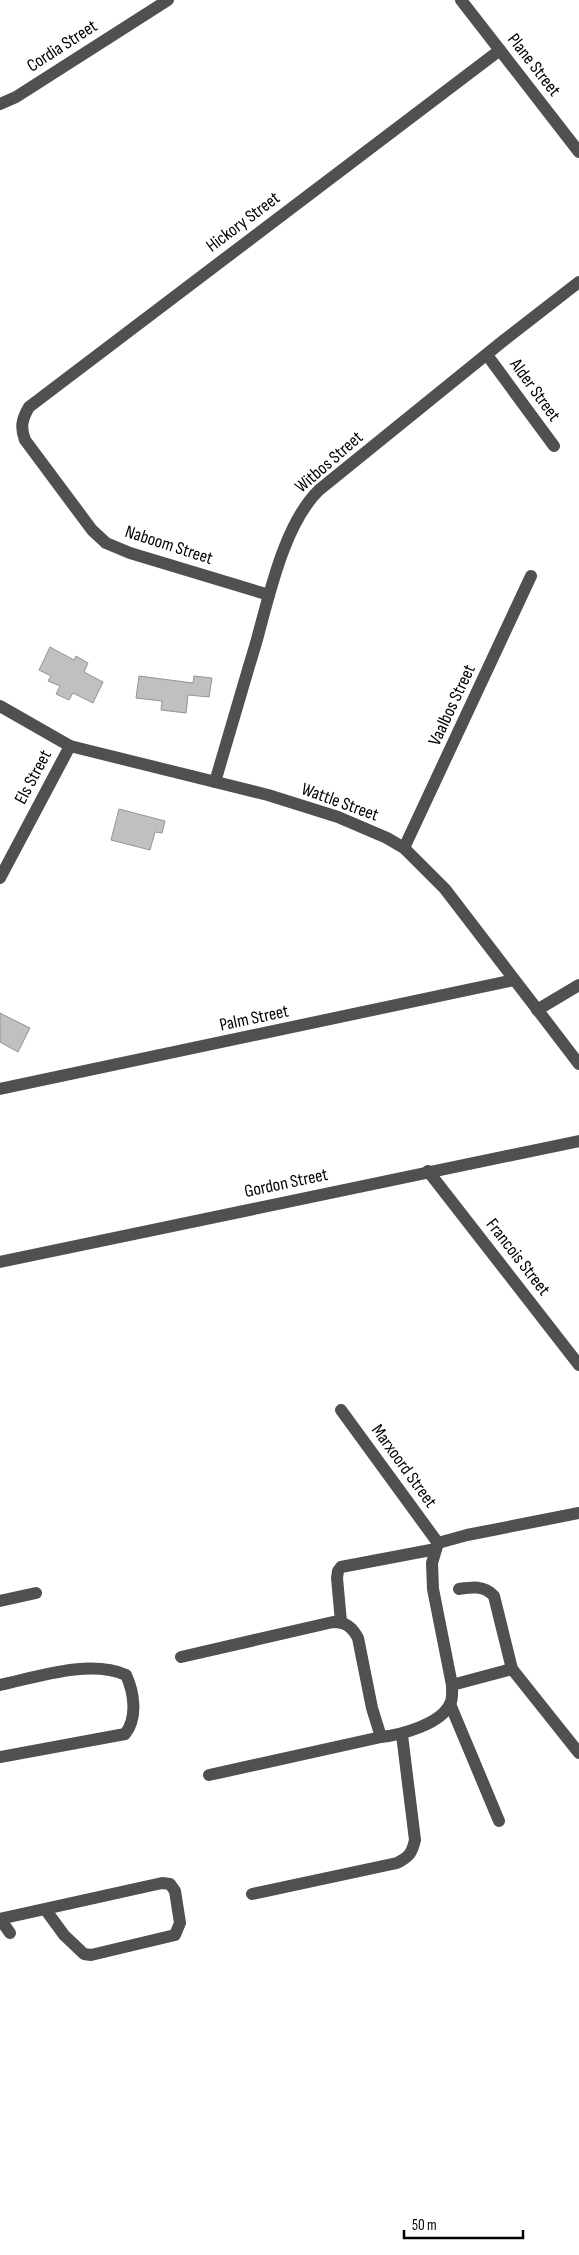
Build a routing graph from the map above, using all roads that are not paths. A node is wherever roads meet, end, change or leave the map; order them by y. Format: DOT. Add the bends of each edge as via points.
graph roads {
  1 [pos="168,0"];
  2 [pos="461,0"];
  3 [pos="500,50"];
  4 [pos="0,104"];
  5 [pos="579,152"];
  6 [pos="579,282"];
  7 [pos="487,354"];
  8 [pos="22,432"];
  9 [pos="554,446"];
  10 [pos="531,576"];
  11 [pos="269,595"];
  12 [pos="0,706"];
  13 [pos="70,746"];
  14 [pos="215,782"];
  15 [pos="404,848"];
  16 [pos="0,878"];
  17 [pos="514,980"];
  18 [pos="579,985"];
  19 [pos="537,1010"];
  20 [pos="579,1064"];
  21 [pos="0,1089"];
  22 [pos="579,1141"];
  23 [pos="428,1171"];
  24 [pos="0,1262"];
  25 [pos="579,1343"];
  26 [pos="567,1349"];
  27 [pos="579,1365"];
  28 [pos="342,1410"];
  29 [pos="579,1513"];
  30 [pos="437,1546"];
  31 [pos="459,1590"];
  32 [pos="36,1593"];
  33 [pos="0,1601"];
  34 [pos="341,1622"];
  35 [pos="181,1658"];
  36 [pos="512,1669"];
  37 [pos="0,1685"];
  38 [pos="452,1685"];
  39 [pos="450,1704"];
  40 [pos="402,1735"];
  41 [pos="382,1737"];
  42 [pos="579,1753"];
  43 [pos="0,1756"];
  44 [pos="209,1776"];
  45 [pos="499,1821"];
  46 [pos="252,1894"];
  47 [pos="45,1909"];
  48 [pos="0,1919"];
  49 [pos="10,1933"];
  1 -- 4 [label="street, Cordia Street"];
  2 -- 3 [label="street, Plane Street"];
  3 -- 5 [label="street, Plane Street"];
  3 -- 8 [label="street, Hickory Street" via="29,407 23,418"];
  6 -- 7 [label="street, Witbos Street"];
  7 -- 9 [label="street, Alder Street"];
  7 -- 11 [label="street, Witbos Street" via="311,498 290,533"];
  8 -- 11 [label="street, Naboom Street" via="86,523 106,543 130,554"];
  10 -- 15 [label="street, Vaalbos Street"];
  11 -- 14 [label="street, Witbos Street"];
  12 -- 13 [label="street, Wattle Street"];
  13 -- 14 [label="street, Wattle Street"];
  13 -- 16 [label="street, Els Street"];
  14 -- 15 [label="street, Wattle Street" via="338,816"];
  15 -- 17 [label="street, Wattle Street" via="444,889"];
  17 -- 19 [label="street, Wattle Street"];
  17 -- 21 [label="street, Palm Street"];
  18 -- 19 [label="street"];
  19 -- 20 [label="street, Wattle Street"];
  22 -- 23 [label="street, Gordon Street"];
  23 -- 24 [label="street, Gordon Street"];
  23 -- 26 [label="street, Francois Street"];
  25 -- 26 [label="street"];
  26 -- 27 [label="street, Francois Street"];
  28 -- 30 [label="street, Marxoord Street"];
  29 -- 30 [label="street" via="466,1534"];
  30 -- 34 [label="street" via="341,1567 337,1578"];
  30 -- 38 [label="street" via="432,1563 433,1589"];
  31 -- 36 [label="street" via="474,1586 494,1596"];
  32 -- 33 [label="street"];
  34 -- 35 [label="street"];
  34 -- 41 [label="street" via="358,1638 372,1708"];
  36 -- 38 [label="street"];
  36 -- 42 [label="street"];
  37 -- 43 [label="street" via="66,1671 101,1668 126,1675 131,1686 134,1712 125,1734"];
  38 -- 39 [label="street"];
  39 -- 40 [label="street" via="432,1721"];
  39 -- 45 [label="street"];
  40 -- 41 [label="street"];
  40 -- 46 [label="street" via="414,1840 408,1858 398,1863"];
  41 -- 44 [label="street"];
  47 -- 47 [label="street" via="162,1883 170,1884 175,1891 180,1923 175,1935 84,1954 64,1935"];
  47 -- 48 [label="street"];
  48 -- 49 [label="street"];
}
